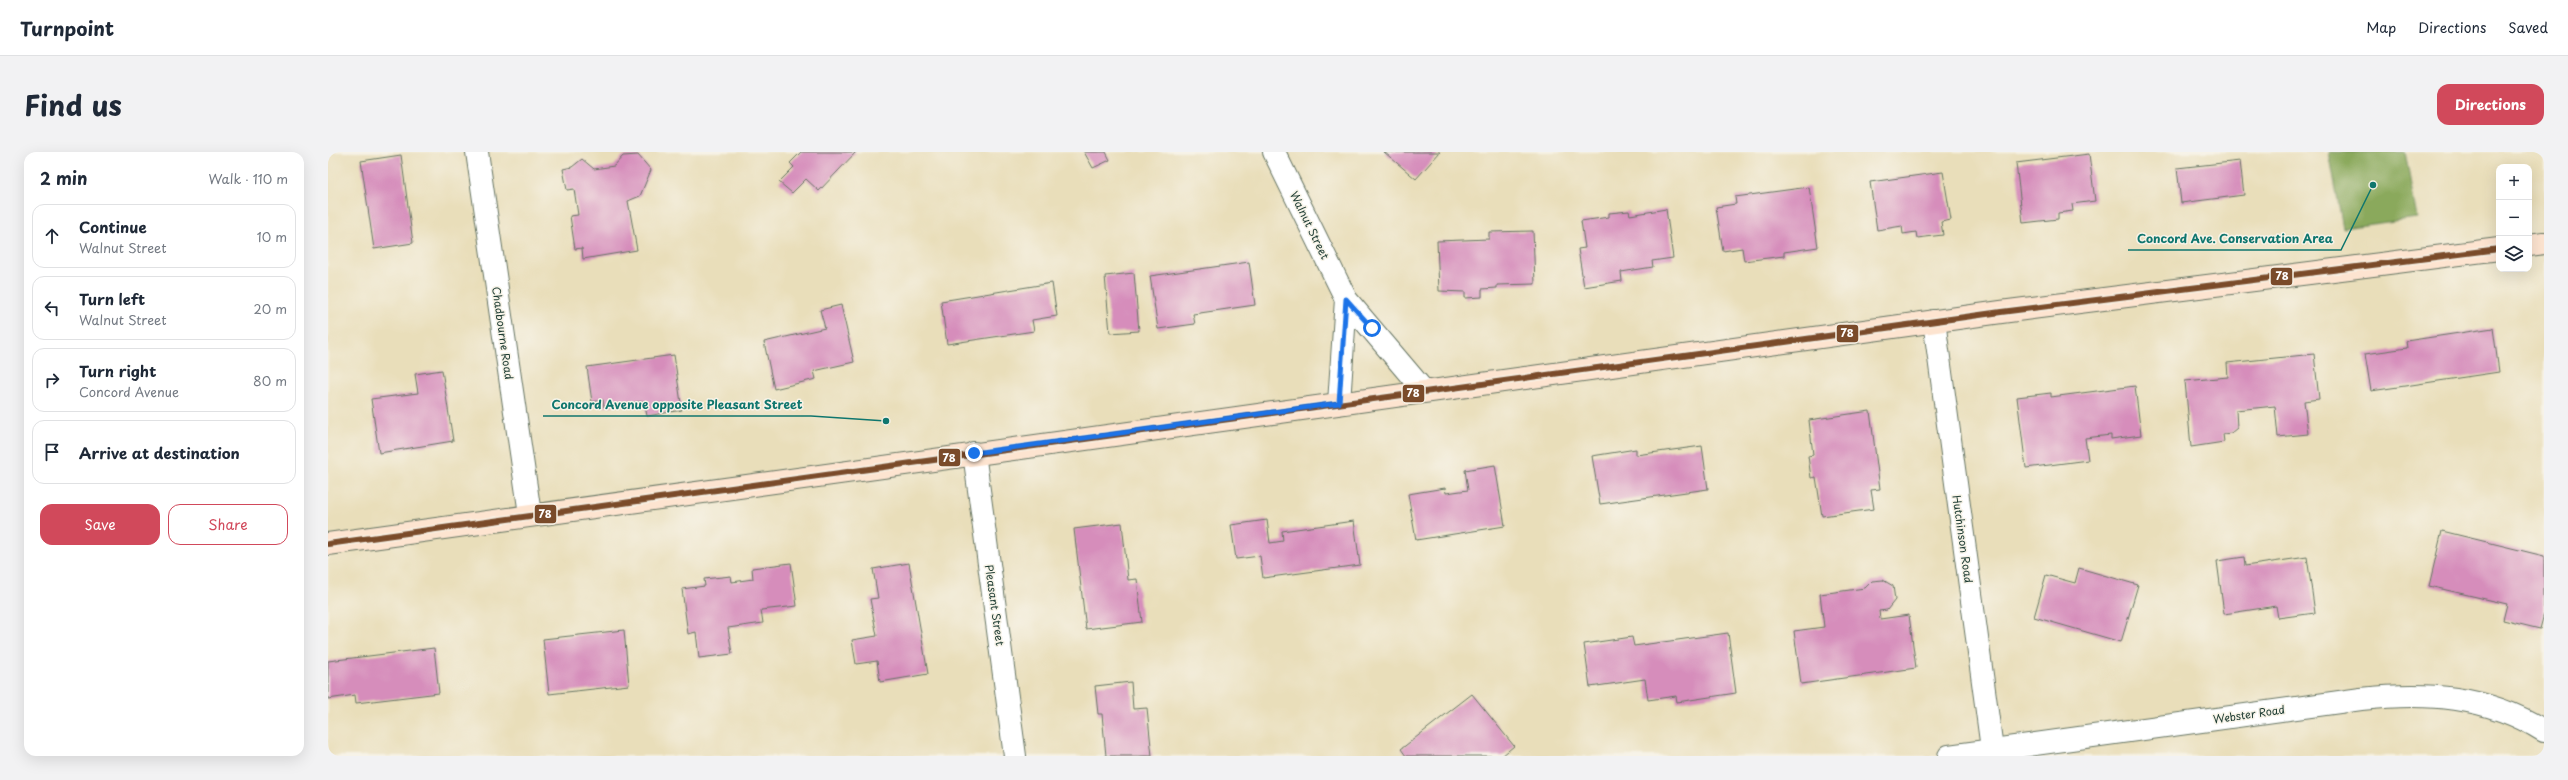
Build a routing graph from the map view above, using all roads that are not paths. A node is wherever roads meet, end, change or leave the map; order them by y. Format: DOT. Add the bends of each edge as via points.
graph roads {
  1 [pos="477,152"];
  2 [pos="1274,152"];
  3 [pos="2544,243"];
  4 [pos="2532,245"];
  5 [pos="2496,249"];
  6 [pos="1346,299"];
  7 [pos="1934,321"];
  8 [pos="1424,391"];
  9 [pos="1339,403"];
  10 [pos="974,453"];
  11 [pos="530,514"];
  12 [pos="328,544"];
  13 [pos="2544,731"];
  14 [pos="1992,753"];
  15 [pos="1015,756"];
  16 [pos="1949,756"];
  1 -- 11 [label="street, Chadbourne Road"];
  2 -- 6 [label="street, Walnut Street"];
  3 -- 4 [label="main road"];
  5 -- 7 [label="main road"];
  6 -- 8 [label="street, Walnut Street"];
  6 -- 9 [label="street, Walnut Street"];
  7 -- 8 [label="main road"];
  7 -- 14 [label="street, Hutchinson Road"];
  8 -- 9 [label="main road"];
  9 -- 10 [label="main road"];
  10 -- 11 [label="main road"];
  10 -- 15 [label="street, Pleasant Street"];
  11 -- 12 [label="main road"];
  13 -- 14 [label="street, Webster Road" via="2513,714 2475,701 2415,694 2361,699"];
  14 -- 16 [label="street, Webster Road"];
}
